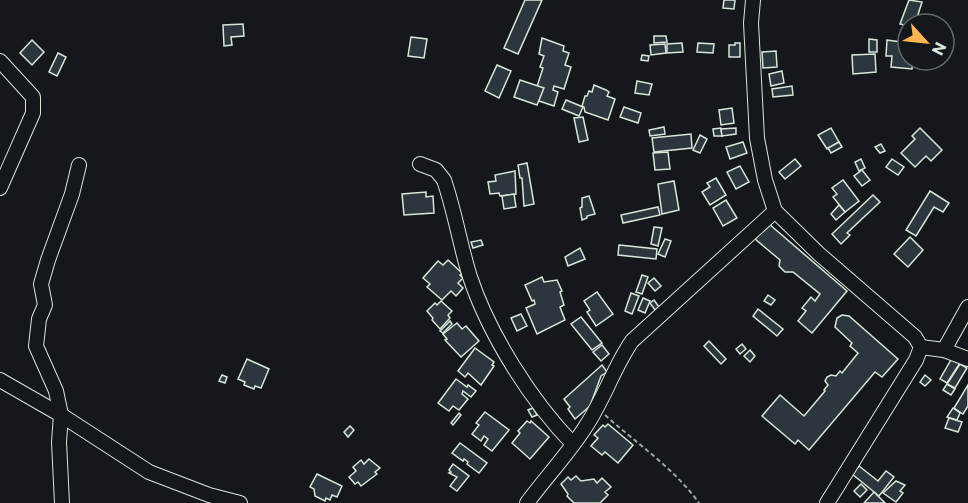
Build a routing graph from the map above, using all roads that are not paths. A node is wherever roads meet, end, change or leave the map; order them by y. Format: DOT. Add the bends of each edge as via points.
graph roads {
  1 [pos="753,0"];
  2 [pos="0,61"];
  3 [pos="420,164"];
  4 [pos="79,165"];
  5 [pos="0,188"];
  6 [pos="775,211"];
  7 [pos="968,307"];
  8 [pos="921,347"];
  9 [pos="944,350"];
  10 [pos="968,359"];
  11 [pos="0,380"];
  12 [pos="61,415"];
  13 [pos="573,444"];
  14 [pos="62,503"];
  15 [pos="240,503"];
  16 [pos="527,503"];
  17 [pos="827,503"];
  1 -- 6 [label="street" via="757,138"];
  2 -- 5 [label="street" via="33,97 33,113"];
  3 -- 13 [label="street" via="436,170 444,180 470,278 500,343 545,414"];
  4 -- 12 [label="street" via="42,284 45,304 36,346 56,390"];
  6 -- 8 [label="street" via="915,337"];
  6 -- 13 [label="street" via="640,332 623,354 599,406"];
  7 -- 9 [label="street"];
  8 -- 9 [label="street"];
  8 -- 17 [label="street"];
  9 -- 10 [label="street"];
  11 -- 12 [label="street"];
  12 -- 14 [label="street"];
  12 -- 15 [label="street" via="149,472"];
  13 -- 16 [label="street"];
}
